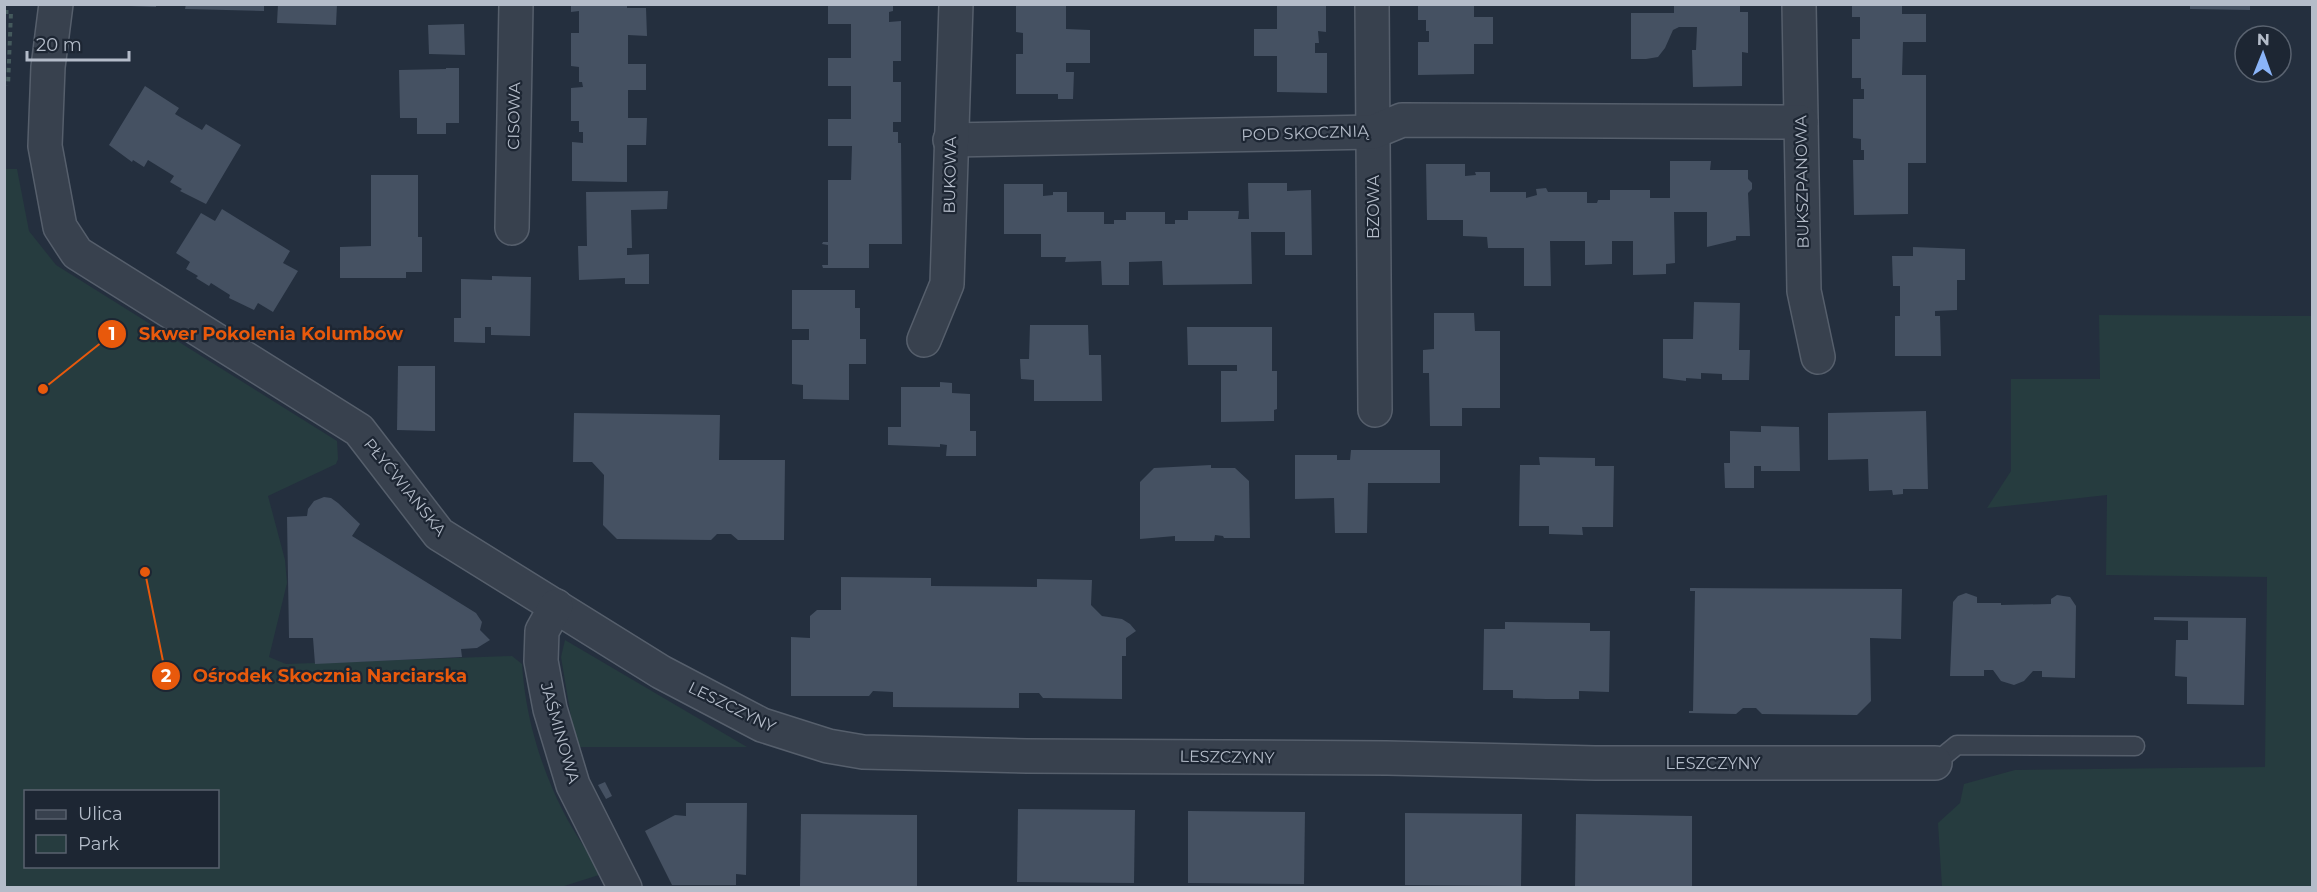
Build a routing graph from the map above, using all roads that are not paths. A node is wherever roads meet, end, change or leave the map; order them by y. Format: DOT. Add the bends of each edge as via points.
graph roads {
  1 [pos="57,4"];
  2 [pos="516,4"];
  3 [pos="956,4"];
  4 [pos="1372,4"];
  5 [pos="1799,4"];
  6 [pos="1801,122"];
  7 [pos="1373,132"];
  8 [pos="950,140"];
  9 [pos="512,228"];
  10 [pos="924,340"];
  11 [pos="1818,357"];
  12 [pos="1375,410"];
  13 [pos="555,606"];
  14 [pos="2135,746"];
  15 [pos="1935,763"];
  16 [pos="625,888"];
  1 -- 13 [label="street, PŁYĆWIAŃSKA" via="48,67 45,146 60,227 77,253 359,430 439,534"];
  2 -- 9 [label="street, CISOWA"];
  3 -- 8 [label="street, BUKOWA"];
  4 -- 7 [label="street, BZOWA"];
  5 -- 6 [label="street, BUKSZPANOWA"];
  6 -- 7 [label="street, POD SKOCZNIĄ" via="1402,120"];
  6 -- 11 [label="street, BUKSZPANOWA" via="1804,291"];
  7 -- 8 [label="street, POD SKOCZNIĄ"];
  7 -- 12 [label="street, BZOWA"];
  8 -- 10 [label="street, BUKOWA" via="947,284"];
  13 -- 15 [label="street, LESZCZYNY" via="661,672 762,725 828,746 863,752 1595,763"];
  13 -- 16 [label="street, JAŚMINOWA" via="542,632 541,661 550,709 573,785"];
  14 -- 15 [label="lane" via="1957,745"];
}
